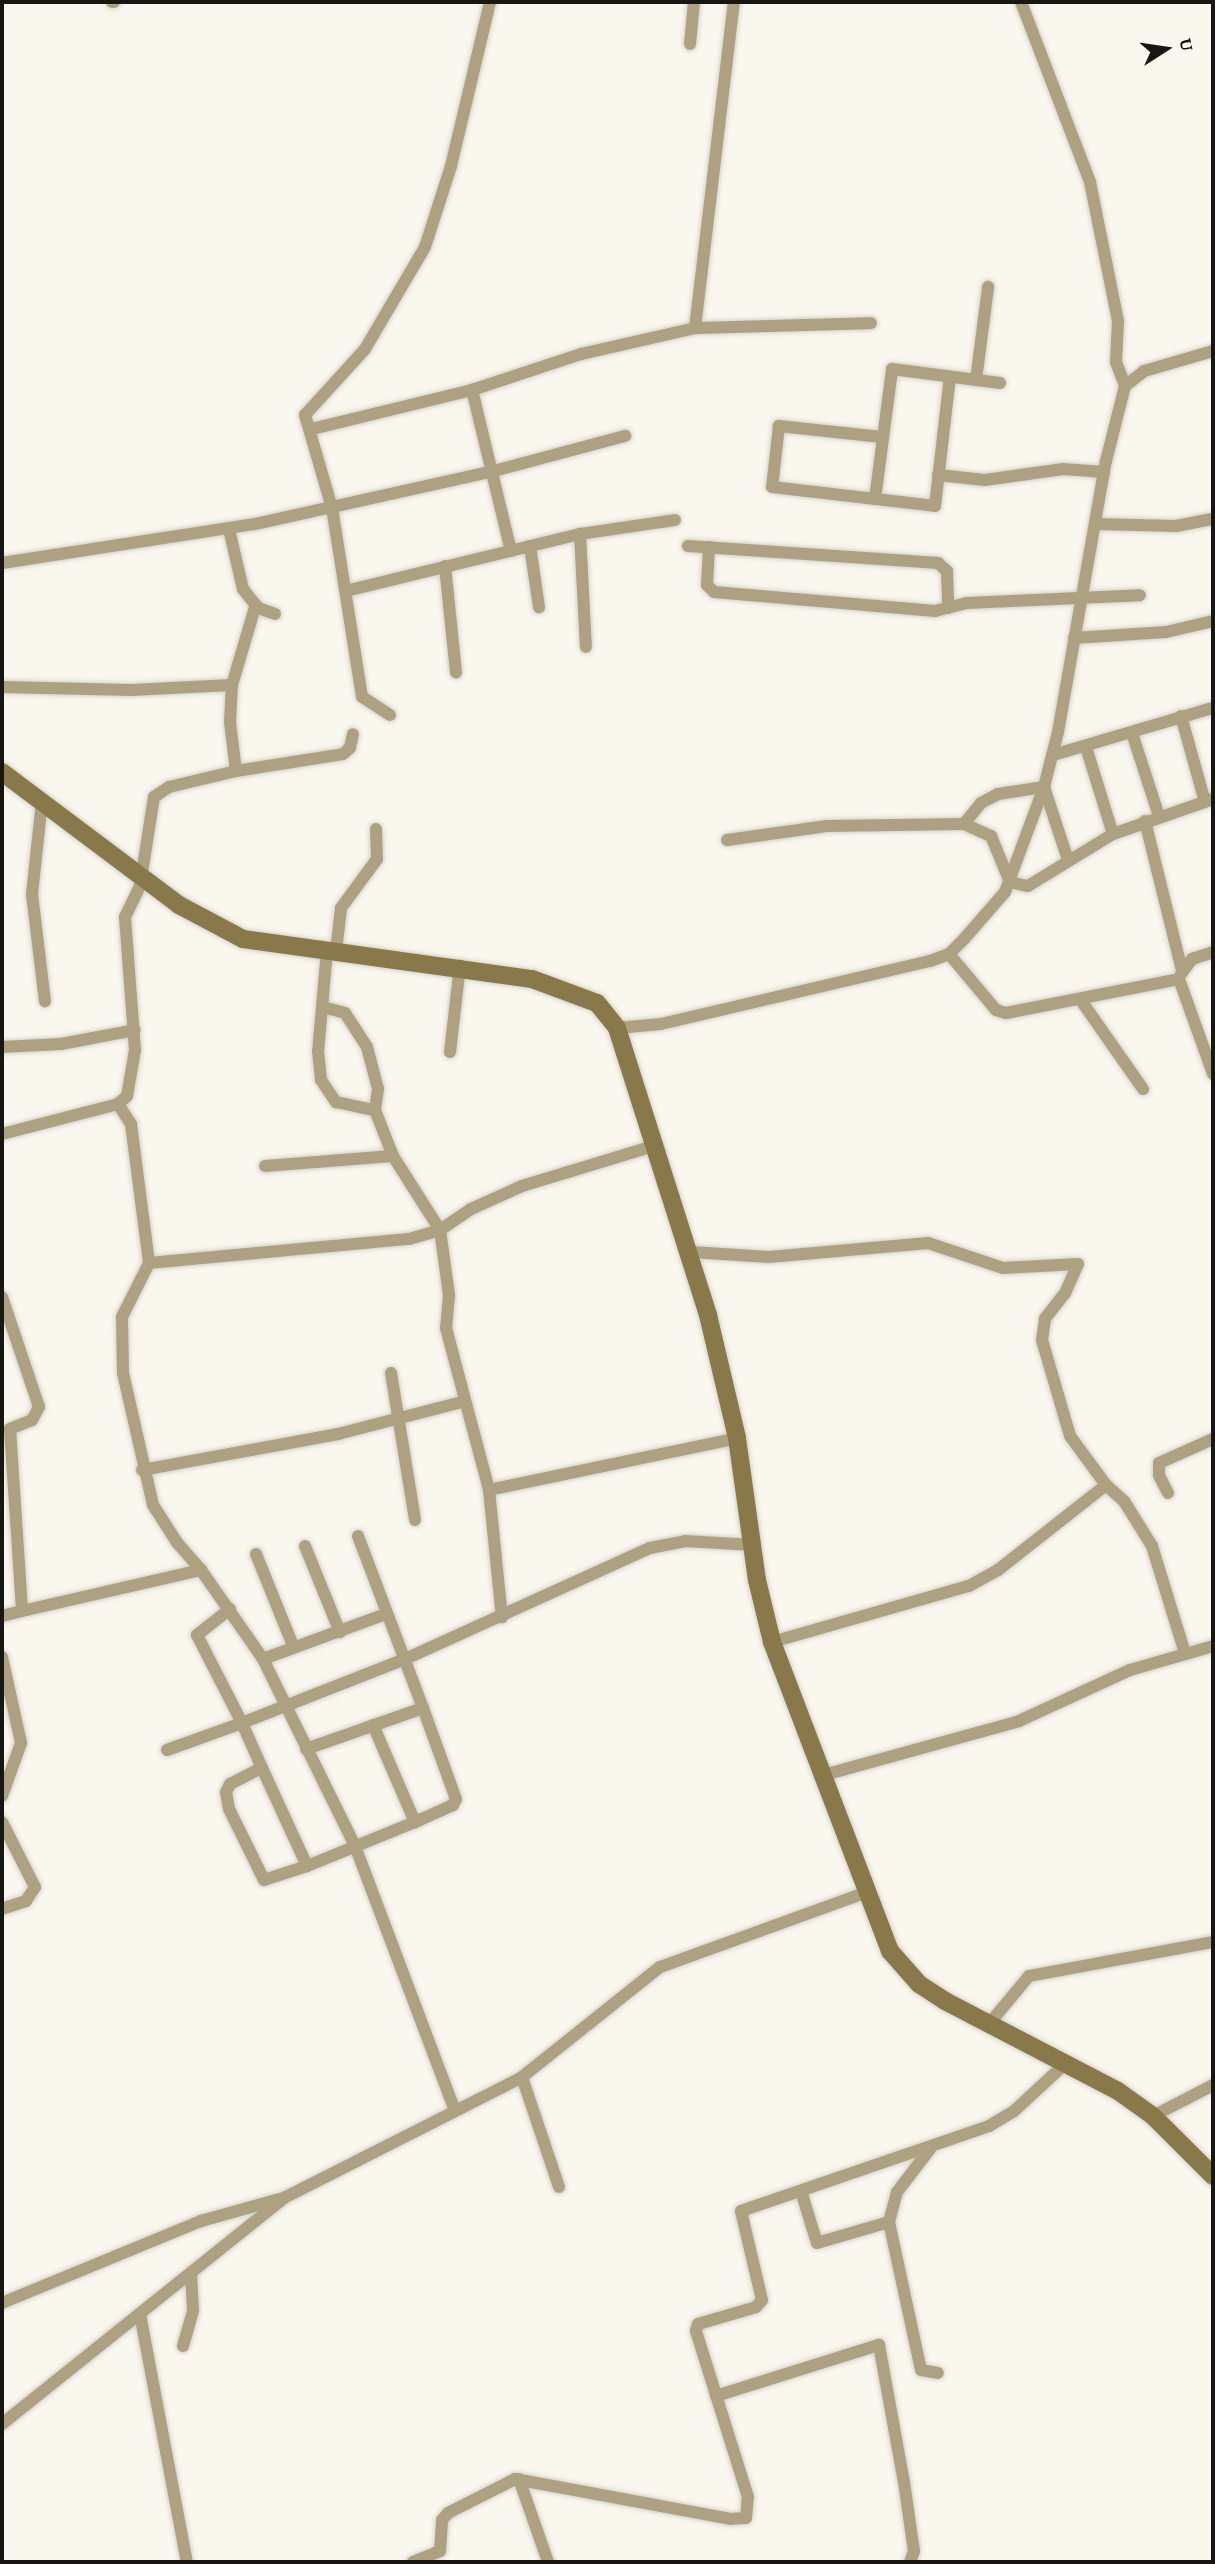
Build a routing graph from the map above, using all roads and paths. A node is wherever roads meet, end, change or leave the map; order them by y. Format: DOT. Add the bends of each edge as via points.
graph roads {
  1 [pos="490,2"];
  2 [pos="694,2"];
  3 [pos="734,2"];
  4 [pos="1021,2"];
  5 [pos="690,44"];
  6 [pos="988,287"];
  7 [pos="871,323"];
  8 [pos="695,328"];
  9 [pos="1213,351"];
  10 [pos="950,377"];
  11 [pos="976,380"];
  12 [pos="1000,383"];
  13 [pos="1125,386"];
  14 [pos="472,390"];
  15 [pos="312,429"];
  16 [pos="625,436"];
  17 [pos="882,437"];
  18 [pos="494,471"];
  19 [pos="1104,472"];
  20 [pos="938,475"];
  21 [pos="875,499"];
  22 [pos="332,508"];
  23 [pos="1213,519"];
  24 [pos="675,520"];
  25 [pos="1095,524"];
  26 [pos="229,529"];
  27 [pos="580,534"];
  28 [pos="530,546"];
  29 [pos="688,546"];
  30 [pos="709,547"];
  31 [pos="511,551"];
  32 [pos="2,563"];
  33 [pos="445,566"];
  34 [pos="346,591"];
  35 [pos="1140,594"];
  36 [pos="1079,598"];
  37 [pos="256,604"];
  38 [pos="538,607"];
  39 [pos="948,608"];
  40 [pos="275,614"];
  41 [pos="1213,621"];
  42 [pos="1074,638"];
  43 [pos="586,647"];
  44 [pos="456,672"];
  45 [pos="232,685"];
  46 [pos="2,687"];
  47 [pos="1213,708"];
  48 [pos="390,715"];
  49 [pos="1181,716"];
  50 [pos="1132,733"];
  51 [pos="353,734"];
  52 [pos="1086,747"];
  53 [pos="1053,755"];
  54 [pos="236,771"];
  55 [pos="2,772"];
  56 [pos="1044,787"];
  57 [pos="1211,801"];
  58 [pos="42,802"];
  59 [pos="1159,816"];
  60 [pos="1145,821"];
  61 [pos="964,824"];
  62 [pos="376,829"];
  63 [pos="1112,834"];
  64 [pos="727,840"];
  65 [pos="1068,860"];
  66 [pos="141,875"];
  67 [pos="1010,882"];
  68 [pos="331,952"];
  69 [pos="1213,952"];
  70 [pos="948,954"];
  71 [pos="460,966"];
  72 [pos="1181,975"];
  73 [pos="1080,999"];
  74 [pos="45,1001"];
  75 [pos="323,1007"];
  76 [pos="617,1028"];
  77 [pos="135,1030"];
  78 [pos="2,1047"];
  79 [pos="450,1052"];
  80 [pos="1210,1056"];
  81 [pos="1213,1074"];
  82 [pos="1143,1089"];
  83 [pos="118,1104"];
  84 [pos="375,1110"];
  85 [pos="2,1134"];
  86 [pos="657,1145"];
  87 [pos="393,1156"];
  88 [pos="265,1166"];
  89 [pos="440,1230"];
  90 [pos="691,1252"];
  91 [pos="149,1262"];
  92 [pos="2,1297"];
  93 [pos="391,1373"];
  94 [pos="462,1402"];
  95 [pos="399,1421"];
  96 [pos="6,1430"];
  97 [pos="737,1438"];
  98 [pos="1213,1438"];
  99 [pos="142,1471"];
  100 [pos="1106,1486"];
  101 [pos="489,1490"];
  102 [pos="1168,1493"];
  103 [pos="415,1520"];
  104 [pos="358,1536"];
  105 [pos="754,1545"];
  106 [pos="305,1546"];
  107 [pos="256,1554"];
  108 [pos="201,1570"];
  109 [pos="230,1609"];
  110 [pos="22,1611"];
  111 [pos="386,1614"];
  112 [pos="2,1616"];
  113 [pos="502,1617"];
  114 [pos="340,1632"];
  115 [pos="772,1642"];
  116 [pos="1213,1646"];
  117 [pos="295,1647"];
  118 [pos="1185,1653"];
  119 [pos="2,1657"];
  120 [pos="263,1659"];
  121 [pos="403,1660"];
  122 [pos="285,1704"];
  123 [pos="423,1708"];
  124 [pos="242,1723"];
  125 [pos="373,1726"];
  126 [pos="167,1749"];
  127 [pos="306,1749"];
  128 [pos="262,1768"];
  129 [pos="820,1776"];
  130 [pos="2,1796"];
  131 [pos="2,1822"];
  132 [pos="415,1822"];
  133 [pos="355,1846"];
  134 [pos="307,1866"];
  135 [pos="864,1893"];
  136 [pos="2,1909"];
  137 [pos="1213,1942"];
  138 [pos="989,2024"];
  139 [pos="1066,2063"];
  140 [pos="522,2077"];
  141 [pos="1213,2085"];
  142 [pos="455,2110"];
  143 [pos="1153,2116"];
  144 [pos="930,2149"];
  145 [pos="1213,2176"];
  146 [pos="559,2187"];
  147 [pos="801,2191"];
  148 [pos="284,2198"];
  149 [pos="889,2222"];
  150 [pos="191,2274"];
  151 [pos="2,2303"];
  152 [pos="140,2314"];
  153 [pos="183,2346"];
  154 [pos="938,2373"];
  155 [pos="716,2396"];
  156 [pos="2,2424"];
  157 [pos="519,2479"];
  158 [pos="187,2562"];
  159 [pos="412,2562"];
  160 [pos="548,2562"];
  161 [pos="910,2562"];
  1 -- 15 [label="street" via="451,166 425,247 365,349 305,415"];
  2 -- 5 [label="street"];
  3 -- 8 [label="street"];
  4 -- 13 [label="street" via="1090,182 1118,321 1116,362"];
  6 -- 11 [label="street"];
  7 -- 8 [label="street"];
  8 -- 14 [label="street" via="581,354"];
  9 -- 13 [label="street" via="1144,371"];
  10 -- 11 [label="street"];
  10 -- 17 [label="street" via="892,369"];
  10 -- 20 [label="street"];
  11 -- 12 [label="street"];
  13 -- 19 [label="street"];
  14 -- 15 [label="street"];
  14 -- 18 [label="street"];
  15 -- 22 [label="street"];
  16 -- 18 [label="street"];
  17 -- 21 [label="street"];
  17 -- 21 [label="street" via="779,426 772,487"];
  18 -- 22 [label="street"];
  18 -- 31 [label="street"];
  19 -- 20 [label="street" via="1063,469 985,480"];
  19 -- 25 [label="street"];
  20 -- 21 [label="street" via="934,506"];
  22 -- 26 [label="street"];
  22 -- 34 [label="street"];
  23 -- 25 [label="street" via="1176,526"];
  24 -- 27 [label="street"];
  25 -- 36 [label="street"];
  26 -- 32 [label="street"];
  26 -- 37 [label="street" via="243,589"];
  27 -- 28 [label="street"];
  27 -- 43 [label="street"];
  28 -- 31 [label="street"];
  28 -- 38 [label="street"];
  29 -- 30 [label="street"];
  30 -- 39 [label="street" via="938,563 947,571"];
  30 -- 39 [label="street" via="706,579 710,591 935,611"];
  31 -- 33 [label="street"];
  33 -- 34 [label="street"];
  33 -- 44 [label="street"];
  34 -- 48 [label="street" via="362,696"];
  35 -- 36 [label="street"];
  36 -- 39 [label="street" via="967,603"];
  36 -- 42 [label="street"];
  37 -- 40 [label="street"];
  37 -- 45 [label="street"];
  41 -- 42 [label="street" via="1166,632"];
  42 -- 53 [label="street"];
  45 -- 46 [label="street" via="131,690"];
  45 -- 54 [label="street" via="230,722"];
  47 -- 49 [label="street"];
  49 -- 50 [label="street"];
  49 -- 57 [label="street"];
  50 -- 52 [label="street"];
  50 -- 59 [label="street"];
  51 -- 54 [label="street" via="350,748 343,754"];
  52 -- 53 [label="street"];
  52 -- 63 [label="street"];
  53 -- 56 [label="street"];
  54 -- 66 [label="street" via="156,793"];
  55 -- 58 [label="street"];
  56 -- 61 [label="street" via="998,794 981,803"];
  56 -- 65 [label="street"];
  56 -- 67 [label="street"];
  57 -- 59 [label="street"];
  58 -- 66 [label="street"];
  58 -- 74 [label="street" via="32,894"];
  59 -- 60 [label="street"];
  60 -- 63 [label="street"];
  60 -- 72 [label="street"];
  61 -- 64 [label="street" via="827,826"];
  61 -- 67 [label="street" via="991,836"];
  62 -- 68 [label="street" via="377,859 341,908"];
  63 -- 65 [label="street"];
  65 -- 67 [label="street" via="1028,886"];
  66 -- 68 [label="street" via="195,915 243,939"];
  66 -- 77 [label="street" via="138,893 125,917"];
  67 -- 70 [label="street"];
  68 -- 71 [label="street"];
  68 -- 75 [label="street"];
  69 -- 72 [label="street" via="1192,959"];
  70 -- 73 [label="street" via="1000,1012"];
  70 -- 76 [label="street" via="661,1024"];
  71 -- 76 [label="street" via="564,987 597,1003"];
  71 -- 79 [label="street"];
  72 -- 73 [label="street"];
  72 -- 80 [label="street"];
  73 -- 82 [label="street"];
  75 -- 84 [label="street" via="345,1013 366,1047 378,1089"];
  75 -- 84 [label="street" via="318,1068 328,1093 344,1105"];
  76 -- 86 [label="street"];
  77 -- 78 [label="street" via="61,1044"];
  77 -- 83 [label="street" via="132,1081"];
  80 -- 81 [label="street"];
  83 -- 85 [label="street"];
  83 -- 91 [label="street" via="131,1124"];
  84 -- 87 [label="street"];
  86 -- 89 [label="street" via="522,1186 471,1209"];
  86 -- 90 [label="street"];
  87 -- 88 [label="street"];
  87 -- 89 [label="street"];
  89 -- 91 [label="street" via="387,1242"];
  89 -- 94 [label="street" via="449,1295 446,1328"];
  90 -- 97 [label="street"];
  90 -- 100 [label="street" via="769,1257 929,1243 1003,1268 1078,1264 1065,1293 1045,1319 1042,1340 1069,1436"];
  91 -- 99 [label="street" via="129,1298 120,1339"];
  92 -- 96 [label="street" via="39,1407 33,1420"];
  93 -- 95 [label="street"];
  94 -- 95 [label="street"];
  94 -- 101 [label="street"];
  95 -- 99 [label="street"];
  95 -- 103 [label="street"];
  96 -- 110 [label="street"];
  97 -- 101 [label="street"];
  97 -- 105 [label="street"];
  98 -- 102 [label="street" via="1159,1463"];
  99 -- 108 [label="street" via="163,1524"];
  100 -- 115 [label="street" via="998,1570 969,1586"];
  100 -- 118 [label="street" via="1124,1501 1152,1546"];
  101 -- 113 [label="street"];
  104 -- 111 [label="street"];
  105 -- 113 [label="street" via="685,1541 650,1548"];
  105 -- 115 [label="street"];
  106 -- 114 [label="street"];
  107 -- 117 [label="street"];
  108 -- 109 [label="street"];
  108 -- 110 [label="street"];
  109 -- 120 [label="street"];
  109 -- 124 [label="street" via="197,1635"];
  110 -- 112 [label="street"];
  111 -- 114 [label="street"];
  111 -- 121 [label="street"];
  113 -- 121 [label="street"];
  114 -- 117 [label="street"];
  115 -- 129 [label="street"];
  116 -- 118 [label="street"];
  117 -- 120 [label="street"];
  118 -- 129 [label="street" via="1130,1670 1019,1721"];
  119 -- 130 [label="street" via="21,1743"];
  120 -- 122 [label="street"];
  121 -- 122 [label="street"];
  121 -- 123 [label="street"];
  122 -- 124 [label="street"];
  122 -- 127 [label="street"];
  123 -- 125 [label="street"];
  123 -- 132 [label="street" via="456,1799 453,1805"];
  124 -- 126 [label="street"];
  124 -- 128 [label="street"];
  125 -- 127 [label="street"];
  125 -- 132 [label="street"];
  127 -- 133 [label="street"];
  128 -- 134 [label="street"];
  128 -- 134 [label="street" via="230,1784 226,1792 259,1874 270,1879"];
  129 -- 135 [label="street"];
  131 -- 136 [label="street" via="35,1887 26,1901"];
  132 -- 133 [label="street"];
  133 -- 134 [label="street"];
  133 -- 142 [label="street"];
  135 -- 138 [label="street" via="901,1967 944,2001"];
  135 -- 140 [label="street" via="660,1967"];
  137 -- 138 [label="street" via="1029,1976"];
  138 -- 139 [label="street"];
  139 -- 143 [label="street"];
  139 -- 144 [label="street" via="1014,2111"];
  140 -- 142 [label="street"];
  140 -- 146 [label="street"];
  141 -- 143 [label="street"];
  142 -- 148 [label="street"];
  143 -- 145 [label="street"];
  144 -- 147 [label="street"];
  144 -- 149 [label="street" via="897,2192"];
  147 -- 149 [label="street" via="817,2243"];
  147 -- 155 [label="street" via="746,2207 739,2214 762,2300 756,2307 696,2327"];
  148 -- 150 [label="street"];
  148 -- 151 [label="street" via="201,2221"];
  149 -- 154 [label="street" via="921,2370"];
  150 -- 152 [label="street"];
  150 -- 153 [label="street" via="193,2310"];
  152 -- 156 [label="street"];
  152 -- 158 [label="street"];
  155 -- 157 [label="street" via="748,2497 746,2518 730,2519"];
  155 -- 161 [label="street" via="879,2345 910,2528"];
  157 -- 159 [label="street" via="500,2484 448,2513 442,2520 439,2551"];
  157 -- 160 [label="street"];
}
